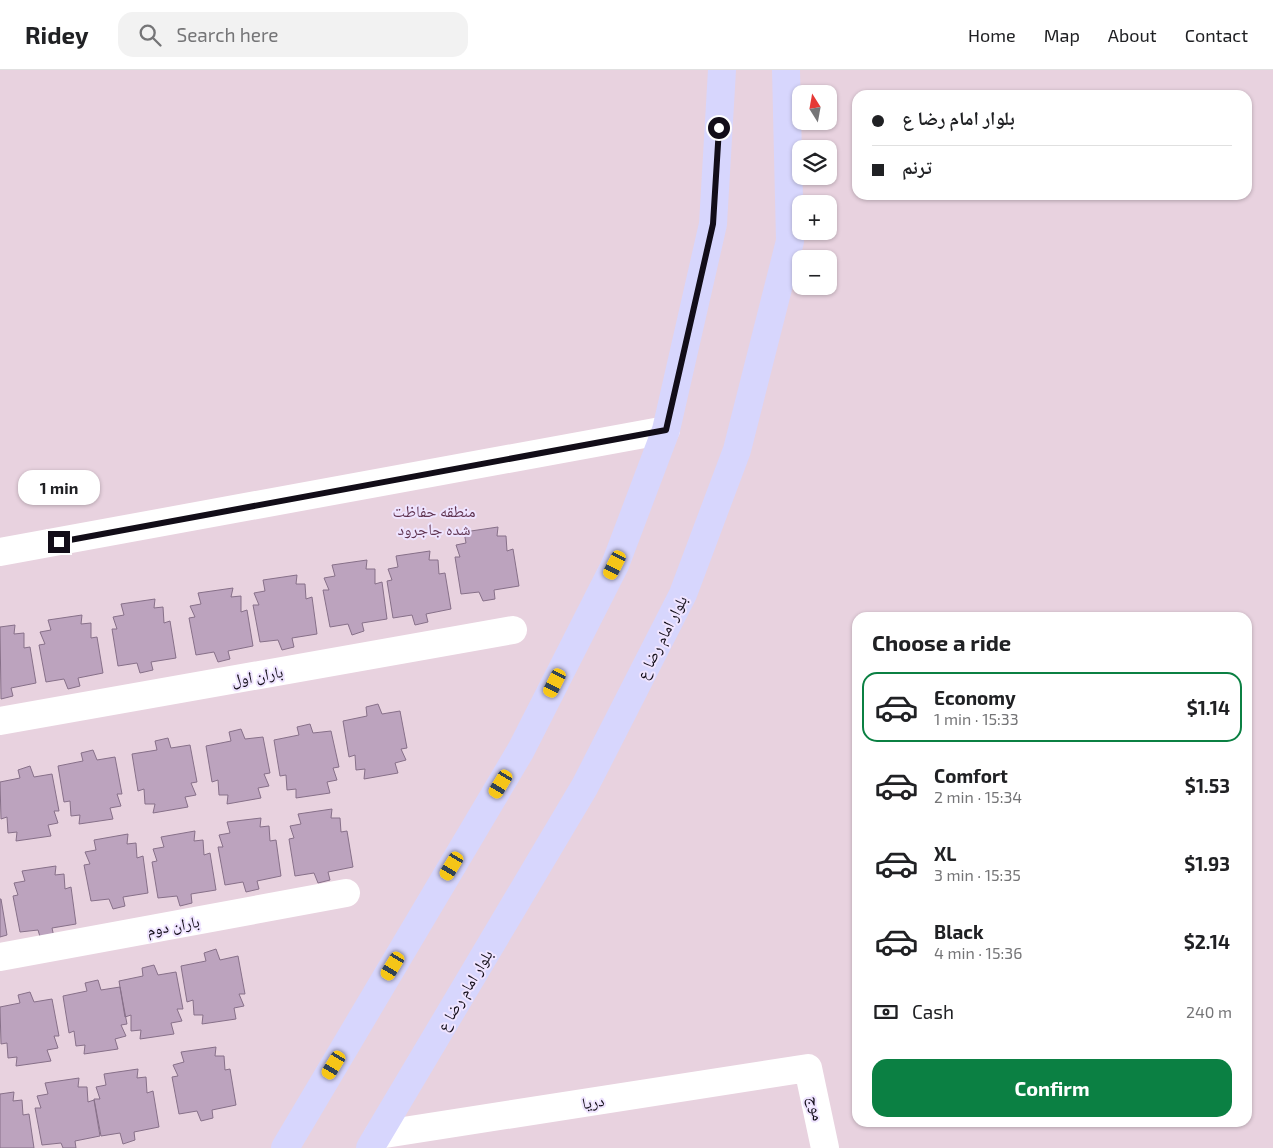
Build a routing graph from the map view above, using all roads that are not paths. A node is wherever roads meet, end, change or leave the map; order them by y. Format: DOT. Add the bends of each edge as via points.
graph roads {
  1 [pos="722,70"];
  2 [pos="786,70"];
  3 [pos="666,430"];
  4 [pos="0,552"];
  5 [pos="513,630"];
  6 [pos="0,721"];
  7 [pos="346,893"];
  8 [pos="0,957"];
  9 [pos="808,1068"];
  10 [pos="374,1142"];
  11 [pos="285,1148"];
  12 [pos="825,1148"];
  1 -- 3 [label="main road" via="713,224"];
  2 -- 10 [label="main road, بلوار امام رضا ع" via="790,241 737,450 683,594 585,786"];
  3 -- 4 [label="street"];
  3 -- 11 [label="main road" via="615,565 521,750"];
  5 -- 6 [label="street, باران اول"];
  7 -- 8 [label="street, باران دوم"];
  9 -- 10 [label="street, دریا"];
  9 -- 12 [label="street, موج"];
}
